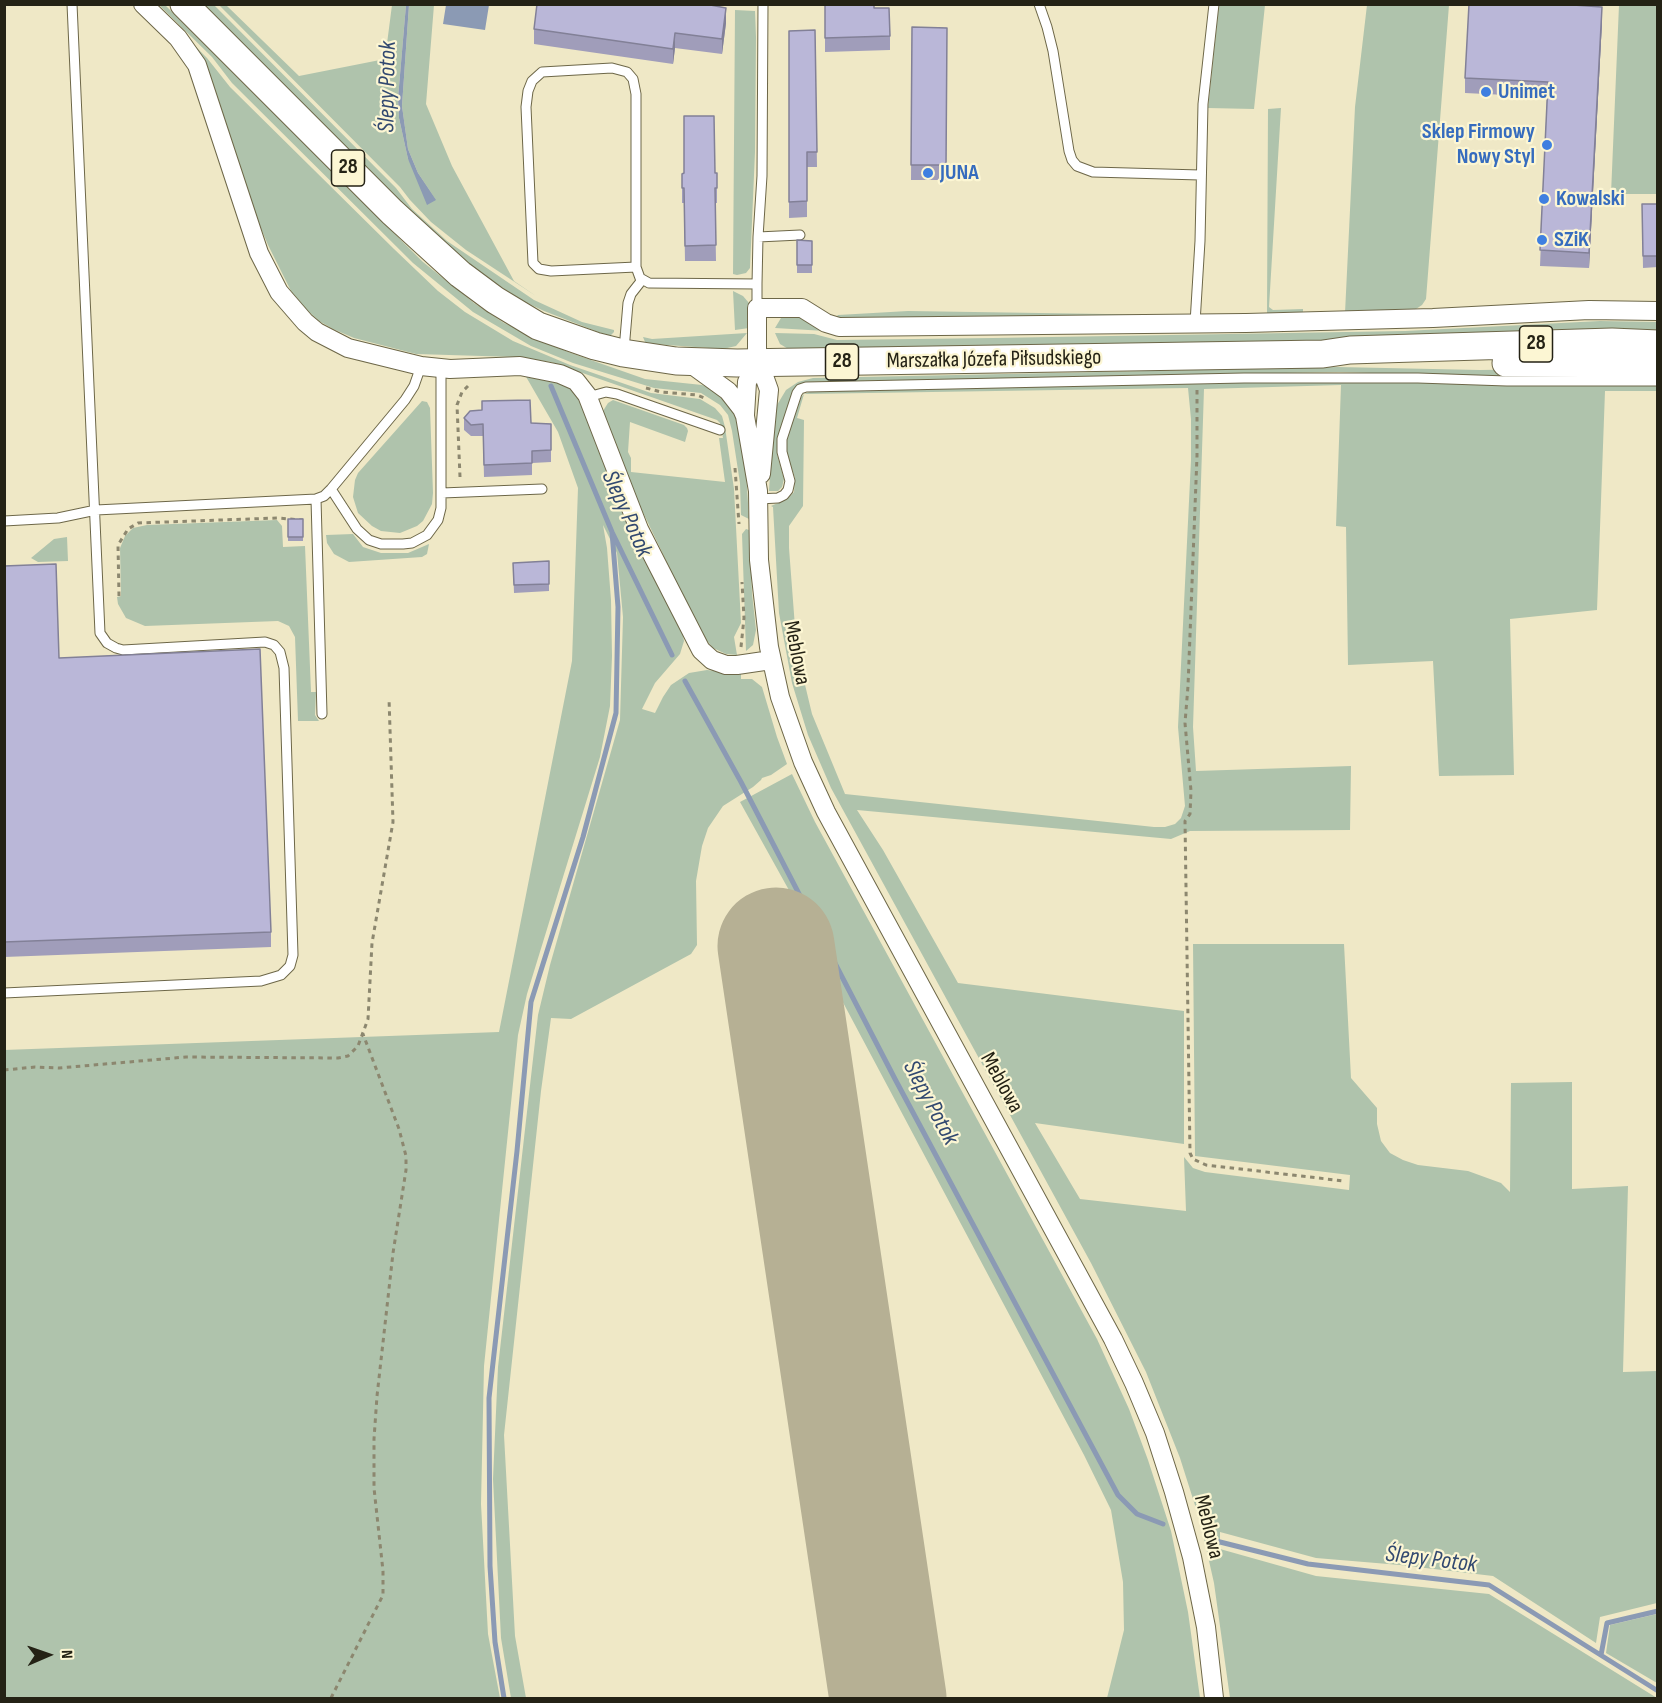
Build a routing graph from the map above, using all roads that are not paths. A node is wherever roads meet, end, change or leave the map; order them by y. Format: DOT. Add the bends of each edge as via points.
graph roads {
  1 [pos="72,4"];
  2 [pos="143,4"];
  3 [pos="184,4"];
  4 [pos="763,4"];
  5 [pos="1039,4"];
  6 [pos="1214,4"];
  7 [pos="1200,176"];
  8 [pos="800,235"];
  9 [pos="758,237"];
  10 [pos="636,267"];
  11 [pos="642,280"];
  12 [pos="757,284"];
  13 [pos="757,308"];
  14 [pos="1658,311"];
  15 [pos="1195,323"];
  16 [pos="1658,344"];
  17 [pos="623,353"];
  18 [pos="1323,354"];
  19 [pos="688,362"];
  20 [pos="757,363"];
  21 [pos="1658,364"];
  22 [pos="421,366"];
  23 [pos="441,369"];
  24 [pos="1658,381"];
  25 [pos="588,397"];
  26 [pos="745,416"];
  27 [pos="720,430"];
  28 [pos="331,489"];
  29 [pos="542,489"];
  30 [pos="442,493"];
  31 [pos="758,495"];
  32 [pos="316,499"];
  33 [pos="96,510"];
  34 [pos="4,520"];
  35 [pos="771,660"];
  36 [pos="322,714"];
  37 [pos="4,993"];
  38 [pos="1214,1698"];
  1 -- 33 [label="lane"];
  2 -- 22 [label="street" via="178,38 196,65 259,253 279,292 305,322 332,342 372,356"];
  3 -- 17 [label="main road, Marszałka Józefa Piłsudskiego / 28" via="459,274 538,326"];
  4 -- 9 [label="lane"];
  5 -- 7 [label="lane" via="1053,51 1069,151 1077,166 1093,171"];
  6 -- 7 [label="lane" via="1203,93"];
  7 -- 15 [label="lane"];
  8 -- 9 [label="lane"];
  9 -- 12 [label="lane"];
  10 -- 10 [label="lane" via="633,79 627,72 612,68 542,72 532,81 526,107 533,263 539,269 551,271"];
  10 -- 11 [label="lane"];
  11 -- 12 [label="lane"];
  11 -- 17 [label="lane" via="628,303"];
  12 -- 13 [label="lane"];
  13 -- 15 [label="street" via="802,308 840,327"];
  13 -- 20 [label="street"];
  14 -- 15 [label="street"];
  16 -- 18 [label="main road, Marszałka Józefa Piłsudskiego / 28" via="1404,348"];
  17 -- 19 [label="main road, Marszałka Józefa Piłsudskiego / 28"];
  18 -- 20 [label="main road, Marszałka Józefa Piłsudskiego / 28"];
  18 -- 21 [label="main road, Marszałka Józefa Piłsudskiego / 28" via="1486,363"];
  19 -- 20 [label="main road, Marszałka Józefa Piłsudskiego / 28"];
  19 -- 26 [label="street, Meblowa" via="729,391"];
  20 -- 26 [label="street, Meblowa" via="747,382"];
  20 -- 31 [label="street, Meblowa" via="769,397"];
  22 -- 23 [label="street"];
  22 -- 28 [label="lane" via="405,400"];
  23 -- 25 [label="street" via="536,369 572,378"];
  23 -- 30 [label="lane"];
  24 -- 31 [label="lane" via="1197,379 803,387 792,404 782,439 790,481 788,490 778,498"];
  25 -- 27 [label="lane" via="606,392 617,394"];
  25 -- 35 [label="street" via="635,521 701,650 726,665"];
  26 -- 31 [label="street, Meblowa"];
  28 -- 30 [label="lane" via="361,534 387,545 412,543 427,535 438,520"];
  28 -- 32 [label="lane"];
  29 -- 30 [label="lane"];
  31 -- 35 [label="street, Meblowa" via="761,587"];
  32 -- 33 [label="lane"];
  32 -- 36 [label="lane"];
  33 -- 34 [label="lane" via="58,518"];
  33 -- 37 [label="lane" via="99,628 107,643 128,650 265,642 280,652 284,668 293,955 290,966 281,975 261,981"];
  35 -- 38 [label="street, Meblowa" via="803,762 826,812 1134,1383 1155,1433 1192,1557 1206,1627"];
}
